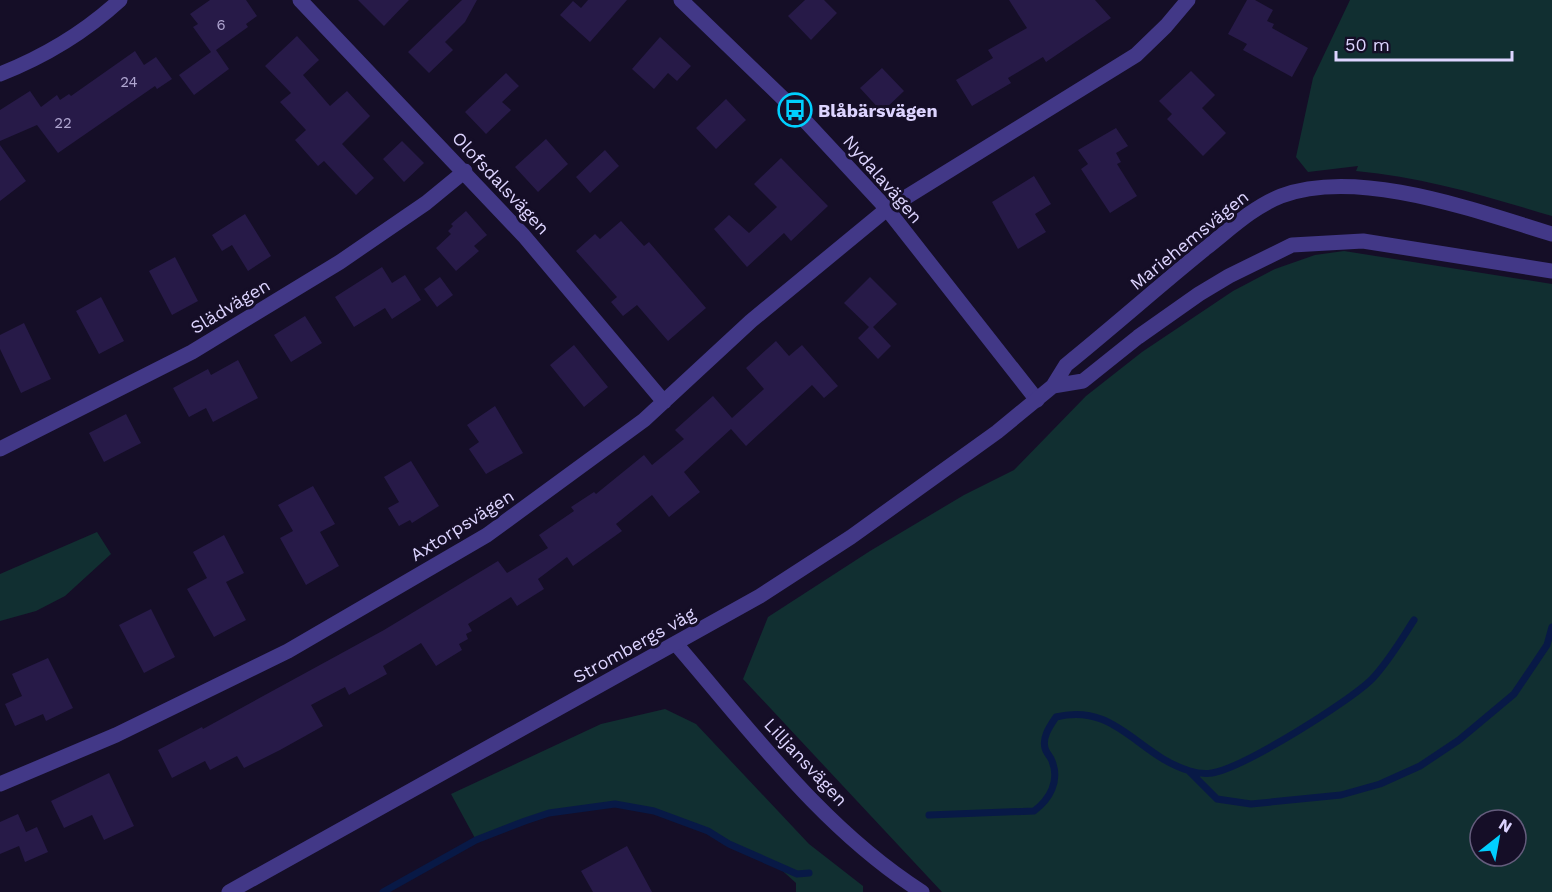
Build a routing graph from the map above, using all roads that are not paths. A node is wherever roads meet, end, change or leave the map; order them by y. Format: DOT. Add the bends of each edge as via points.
graph roads {
  1 [pos="120,0"];
  2 [pos="300,0"];
  3 [pos="681,0"];
  4 [pos="1188,0"];
  5 [pos="0,74"];
  6 [pos="465,171"];
  7 [pos="886,209"];
  8 [pos="1552,234"];
  9 [pos="1552,271"];
  10 [pos="1053,386"];
  11 [pos="1037,400"];
  12 [pos="664,402"];
  13 [pos="0,449"];
  14 [pos="676,644"];
  15 [pos="0,784"];
  16 [pos="229,892"];
  17 [pos="922,892"];
  1 -- 5 [label="street" via="80,34 31,62"];
  2 -- 6 [label="street, Olofsdalsvägen"];
  3 -- 7 [label="street, Nydalavägen" via="795,110"];
  4 -- 7 [label="street" via="1136,55"];
  6 -- 12 [label="street, Olofsdalsvägen" via="581,301"];
  6 -- 13 [label="street, Slädvägen" via="340,262 192,352"];
  7 -- 11 [label="street, Nydalavägen"];
  7 -- 12 [label="street, Axtorpsvägen" via="751,321"];
  8 -- 10 [label="street, Mariehemsvägen" via="1465,207 1382,190 1326,187 1280,196 1255,210 1178,271 1066,366"];
  9 -- 10 [label="street" via="1363,241 1292,244 1199,294 1083,381"];
  10 -- 11 [label="street, Mariehemsvägen"];
  11 -- 14 [label="street, Strombergs väg" via="851,537"];
  12 -- 15 [label="street, Axtorpsvägen" via="549,492 412,580 236,677 116,735"];
  14 -- 16 [label="street, Strombergs väg"];
  14 -- 17 [label="street, Lilljansvägen" via="799,789 892,873"];
}
